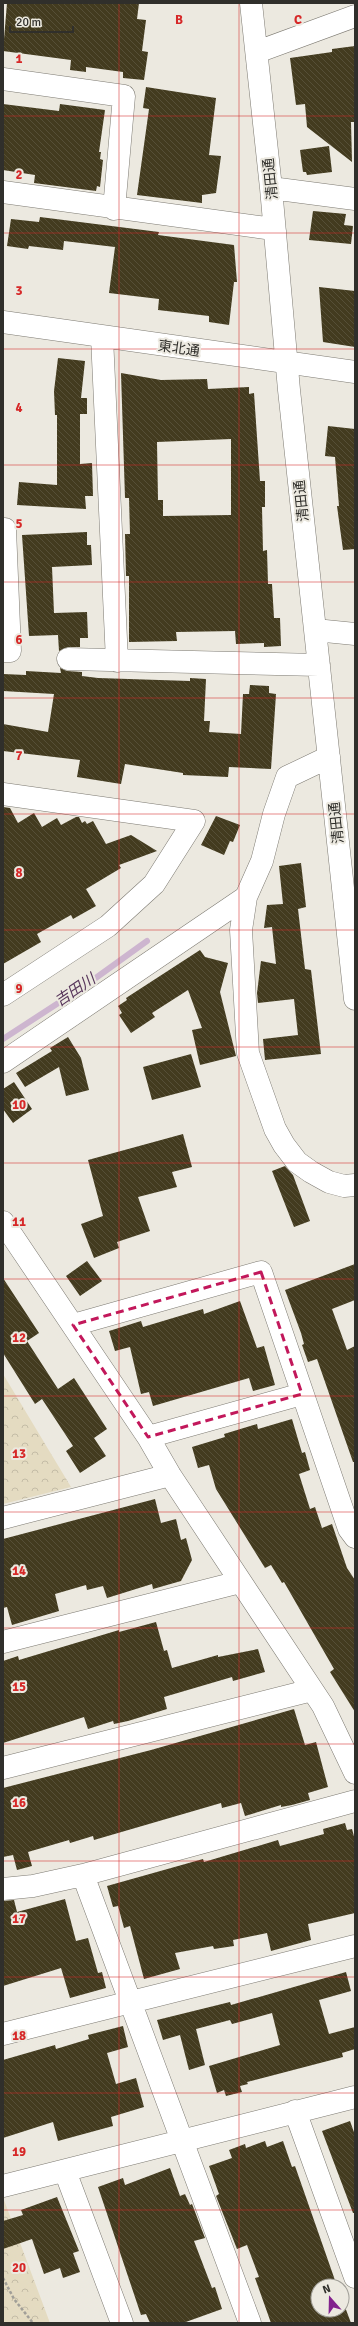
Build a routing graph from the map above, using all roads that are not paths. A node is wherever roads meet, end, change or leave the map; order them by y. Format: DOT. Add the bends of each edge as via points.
graph roads {
  1 [pos="251,3"];
  2 [pos="355,16"];
  3 [pos="257,52"];
  4 [pos="3,79"];
  5 [pos="271,188"];
  6 [pos="3,192"];
  7 [pos="355,199"];
  8 [pos="114,209"];
  9 [pos="275,231"];
  10 [pos="3,322"];
  11 [pos="102,337"];
  12 [pos="287,363"];
  13 [pos="355,372"];
  14 [pos="3,529"];
  15 [pos="315,630"];
  16 [pos="355,634"];
  17 [pos="3,651"];
  18 [pos="68,659"];
  19 [pos="117,661"];
  20 [pos="319,665"];
  21 [pos="329,757"];
  22 [pos="3,794"];
  23 [pos="246,897"];
  24 [pos="352,941"];
  25 [pos="3,994"];
  26 [pos="355,999"];
  27 [pos="3,1062"];
  28 [pos="355,1185"];
  29 [pos="3,1222"];
  30 [pos="73,1325"];
  31 [pos="302,1394"];
  32 [pos="148,1437"];
  33 [pos="170,1475"];
  34 [pos="3,1518"];
  35 [pos="355,1537"];
  36 [pos="240,1582"];
  37 [pos="3,1642"];
  38 [pos="312,1690"];
  39 [pos="3,1768"];
  40 [pos="355,1773"];
  41 [pos="355,1801"];
  42 [pos="83,1875"];
  43 [pos="3,1889"];
  44 [pos="355,1946"];
  45 [pos="129,2001"];
  46 [pos="3,2034"];
  47 [pos="355,2097"];
  48 [pos="295,2111"];
  49 [pos="181,2141"];
  50 [pos="65,2171"];
  51 [pos="3,2186"];
  52 [pos="355,2277"];
  53 [pos="122,2323"];
  54 [pos="250,2323"];
  1 -- 3 [label="street, 清田通"];
  2 -- 3 [label="street"];
  3 -- 5 [label="street, 清田通"];
  4 -- 8 [label="street" via="124,96"];
  5 -- 7 [label="street"];
  5 -- 9 [label="street, 清田通"];
  6 -- 8 [label="street"];
  8 -- 9 [label="street"];
  9 -- 12 [label="street, 清田通"];
  10 -- 11 [label="street, 東北通"];
  11 -- 12 [label="street, 東北通"];
  11 -- 19 [label="street"];
  12 -- 13 [label="street, 東北通"];
  12 -- 15 [label="street, 清田通"];
  14 -- 17 [label="street" via="10,650"];
  15 -- 16 [label="street"];
  15 -- 20 [label="street, 清田通"];
  18 -- 19 [label="street"];
  19 -- 20 [label="street"];
  20 -- 21 [label="street, 清田通"];
  21 -- 23 [label="street" via="288,777 274,814 262,861"];
  21 -- 24 [label="street, 清田通"];
  22 -- 25 [label="street" via="194,821 154,884 120,916"];
  23 -- 27 [label="street"];
  23 -- 28 [label="street" via="241,930 248,1053 275,1129 297,1162 311,1172 328,1182 344,1186"];
  24 -- 26 [label="street, 清田通"];
  29 -- 30 [label="street"];
  30 -- 31 [label="street" via="260,1272"];
  30 -- 32 [label="street"];
  31 -- 32 [label="street"];
  31 -- 35 [label="street" via="349,1529"];
  32 -- 33 [label="street"];
  33 -- 34 [label="street"];
  33 -- 36 [label="street"];
  36 -- 37 [label="street"];
  36 -- 38 [label="street"];
  38 -- 39 [label="street"];
  38 -- 40 [label="street"];
  41 -- 42 [label="street"];
  42 -- 43 [label="street" via="33,1886"];
  42 -- 45 [label="street"];
  44 -- 45 [label="street"];
  45 -- 46 [label="street"];
  45 -- 49 [label="street"];
  47 -- 48 [label="street"];
  48 -- 49 [label="street"];
  48 -- 52 [label="street"];
  49 -- 50 [label="street"];
  49 -- 54 [label="street"];
  50 -- 51 [label="street"];
  50 -- 53 [label="street"];
}
